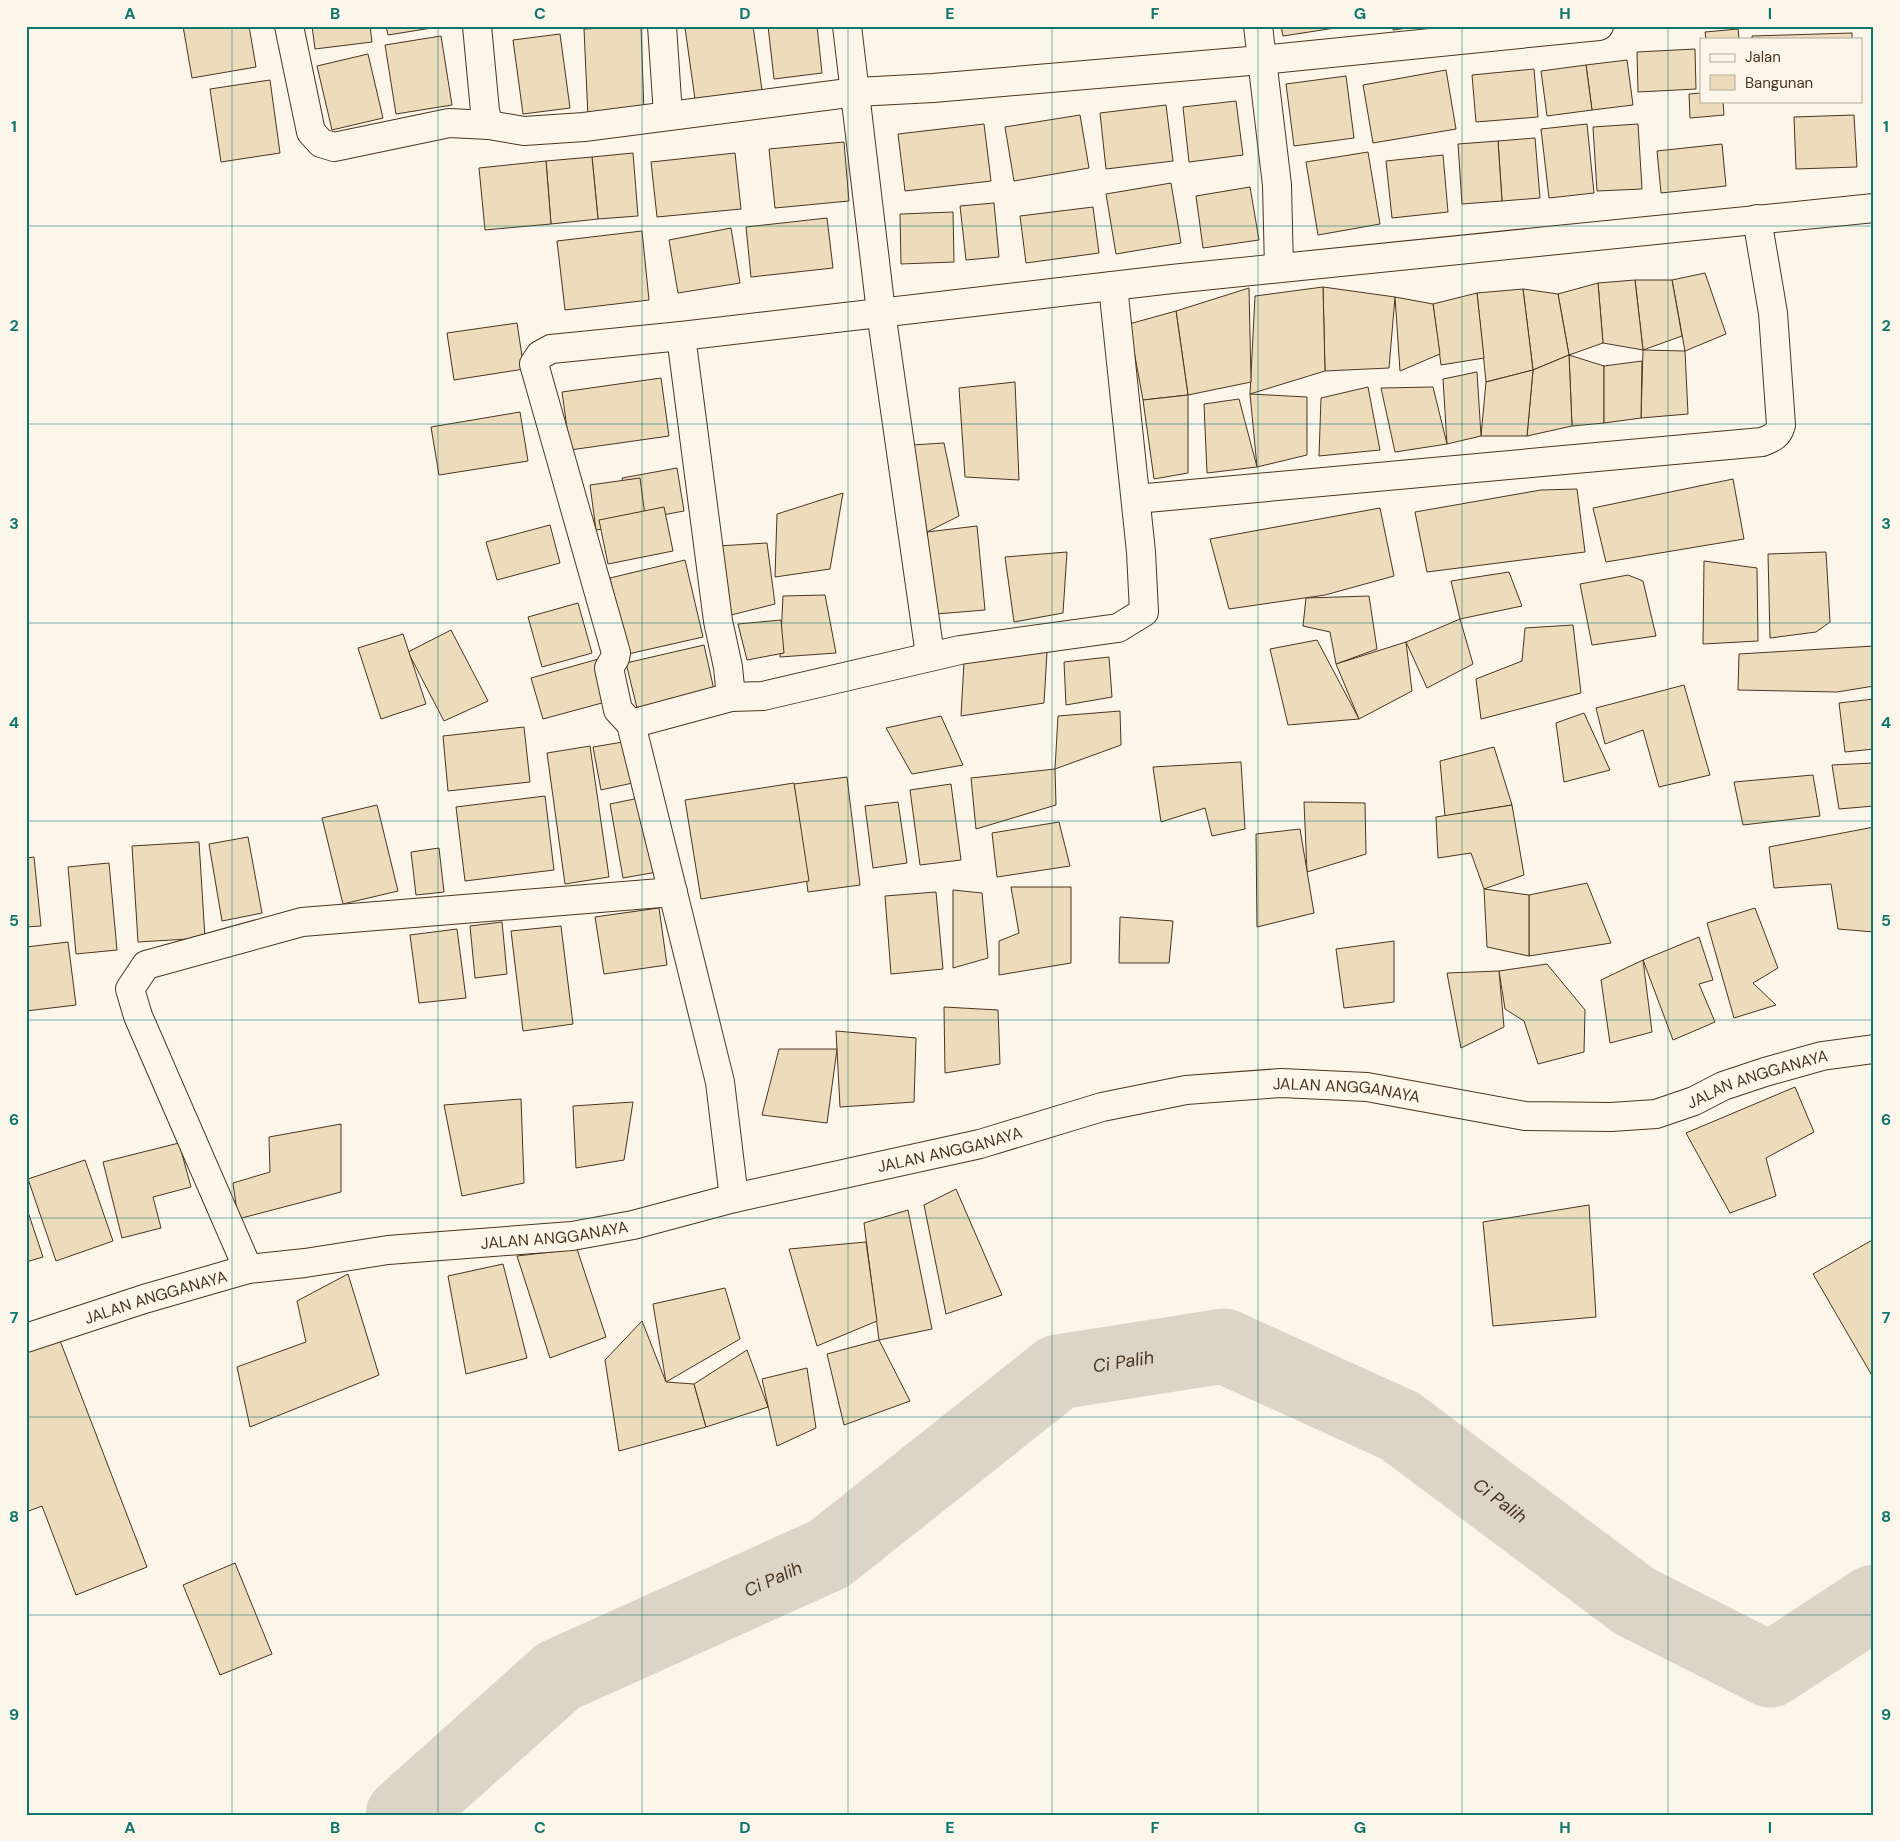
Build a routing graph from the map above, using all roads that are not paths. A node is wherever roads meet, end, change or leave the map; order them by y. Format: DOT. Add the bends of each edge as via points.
graph roads {
  1 [pos="290,26"];
  2 [pos="477,26"];
  3 [pos="662,26"];
  4 [pos="847,26"];
  5 [pos="1258,26"];
  6 [pos="1599,26"];
  7 [pos="1262,60"];
  8 [pos="856,92"];
  9 [pos="668,115"];
  10 [pos="489,125"];
  11 [pos="1874,208"];
  12 [pos="1757,219"];
  13 [pos="1279,268"];
  14 [pos="1113,286"];
  15 [pos="881,312"];
  16 [pos="681,336"];
  17 [pos="1136,499"];
  18 [pos="930,655"];
  19 [pos="731,698"];
  20 [pos="631,724"];
  21 [pos="673,892"];
  22 [pos="1874,1049"];
  23 [pos="734,1198"];
  24 [pos="248,1269"];
  25 [pos="26,1338"];
  1 -- 10 [label="street" via="312,132 321,143 334,147 449,123"];
  2 -- 10 [label="street" via="484,111"];
  3 -- 9 [label="street"];
  4 -- 8 [label="street"];
  5 -- 7 [label="street"];
  6 -- 7 [label="street"];
  7 -- 8 [label="street"];
  7 -- 13 [label="street" via="1277,185"];
  8 -- 9 [label="street"];
  8 -- 15 [label="street"];
  9 -- 10 [label="street" via="524,131"];
  11 -- 12 [label="street"];
  12 -- 13 [label="street"];
  12 -- 17 [label="street" via="1774,322 1781,425 1773,438 1762,442"];
  13 -- 14 [label="street"];
  14 -- 15 [label="street"];
  14 -- 17 [label="street"];
  15 -- 16 [label="street"];
  15 -- 18 [label="street"];
  16 -- 19 [label="street"];
  16 -- 20 [label="street" via="551,349 540,355 534,364 616,653 609,668 618,710"];
  17 -- 18 [label="street" via="1144,612 1118,628"];
  18 -- 19 [label="street" via="762,696"];
  19 -- 20 [label="street"];
  20 -- 21 [label="street"];
  21 -- 23 [label="street" via="720,1082"];
  21 -- 24 [label="street" via="302,922 146,965 130,989 138,1016"];
  22 -- 23 [label="street, JALAN ANGGANAYA" via="1822,1056 1765,1072 1656,1114 1611,1117 1524,1116 1368,1087 1281,1083 1186,1090 1102,1108 980,1144"];
  23 -- 24 [label="street, JALAN ANGGANAYA" via="633,1225 572,1236 388,1250"];
  24 -- 25 [label="street, JALAN ANGGANAYA"];
}
